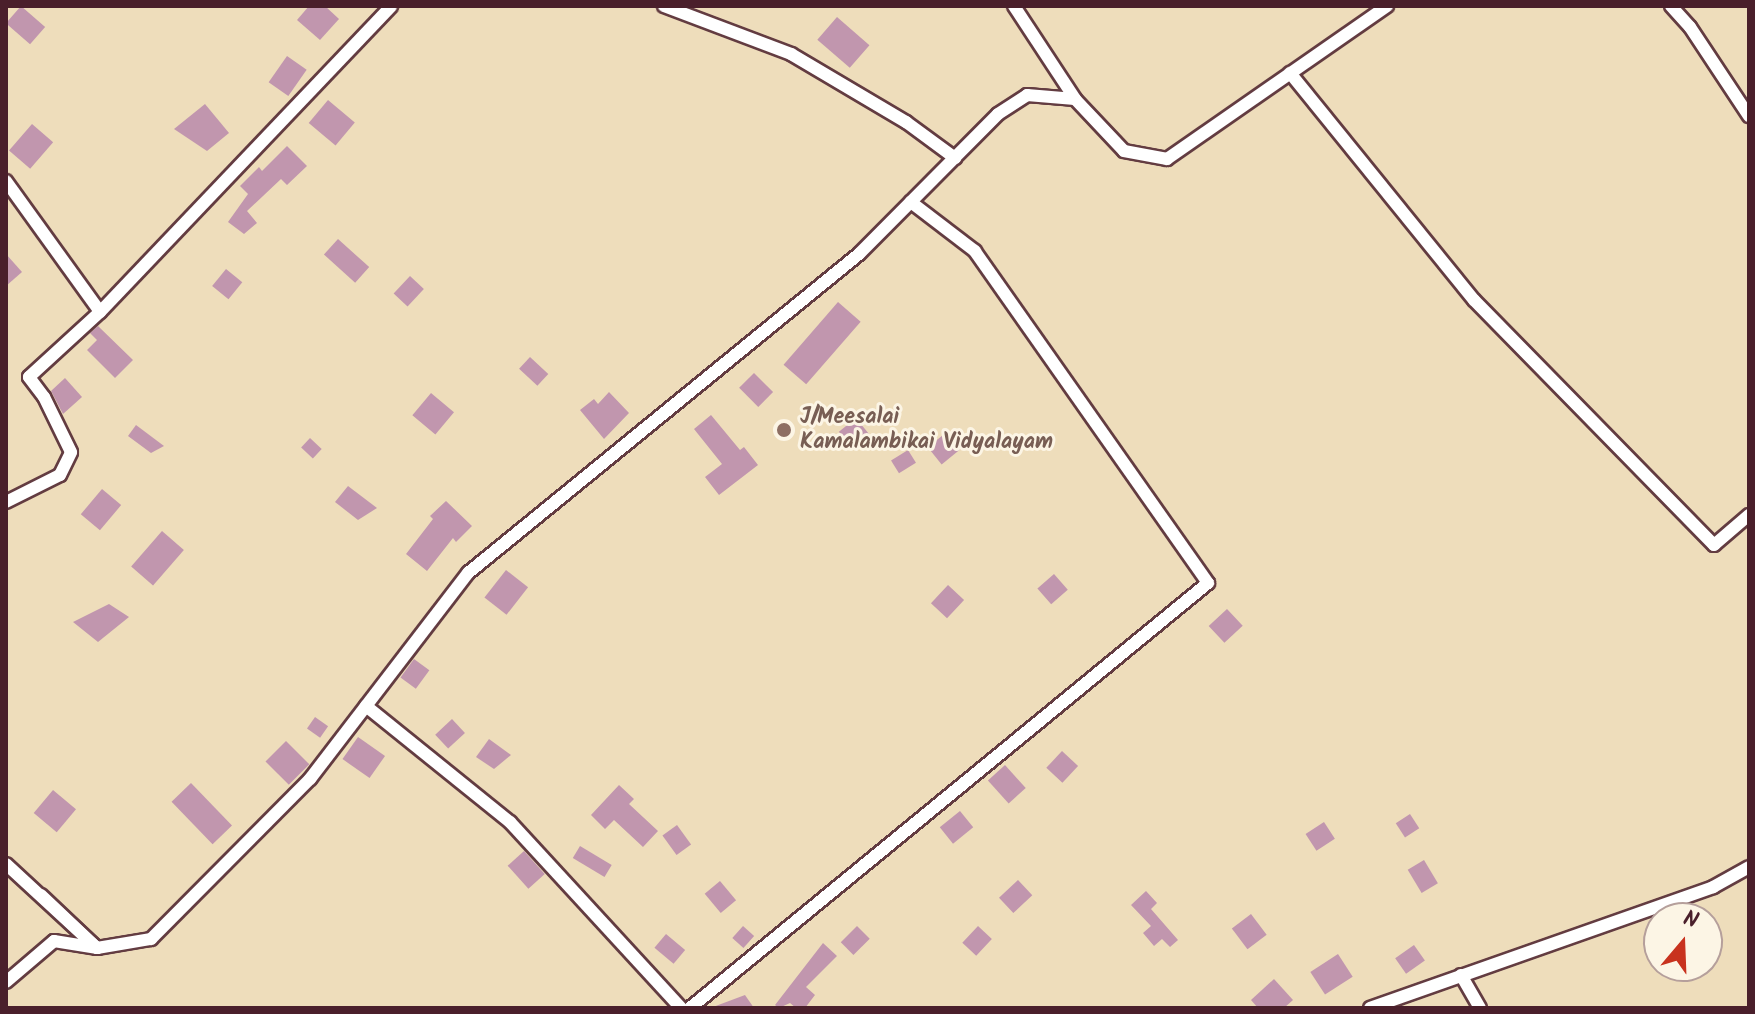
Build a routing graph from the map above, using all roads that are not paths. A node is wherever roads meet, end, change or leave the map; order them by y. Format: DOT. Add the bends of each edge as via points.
graph roads {
  1 [pos="391,6"];
  2 [pos="664,6"];
  3 [pos="1014,6"];
  4 [pos="1387,6"];
  5 [pos="1671,6"];
  6 [pos="1290,73"];
  7 [pos="1075,99"];
  8 [pos="1749,116"];
  9 [pos="955,158"];
  10 [pos="6,181"];
  11 [pos="911,202"];
  12 [pos="100,312"];
  13 [pos="6,502"];
  14 [pos="1749,515"];
  15 [pos="366,706"];
  16 [pos="6,864"];
  17 [pos="1749,867"];
  18 [pos="41,895"];
  19 [pos="97,948"];
  20 [pos="1461,975"];
  21 [pos="6,982"];
  22 [pos="681,1008"];
  23 [pos="690,1008"];
  24 [pos="1370,1008"];
  25 [pos="1480,1008"];
  1 -- 12 [label="street"];
  2 -- 9 [label="street" via="791,54 906,122"];
  3 -- 7 [label="street"];
  4 -- 6 [label="street"];
  5 -- 8 [label="street"];
  6 -- 7 [label="street" via="1167,159 1124,151"];
  6 -- 14 [label="street" via="1474,300 1714,545"];
  7 -- 9 [label="street" via="1027,95 998,114"];
  9 -- 11 [label="street"];
  10 -- 12 [label="street"];
  11 -- 15 [label="street" via="859,254 468,573"];
  11 -- 23 [label="street" via="975,251 1208,583"];
  12 -- 13 [label="street" via="29,377 71,452 60,475"];
  15 -- 19 [label="street" via="310,779 151,939"];
  15 -- 22 [label="street" via="510,822"];
  16 -- 19 [label="street"];
  17 -- 20 [label="street" via="1713,887"];
  18 -- 19 [label="street"];
  19 -- 21 [label="street" via="54,941"];
  20 -- 24 [label="street"];
  20 -- 25 [label="street"];
}
